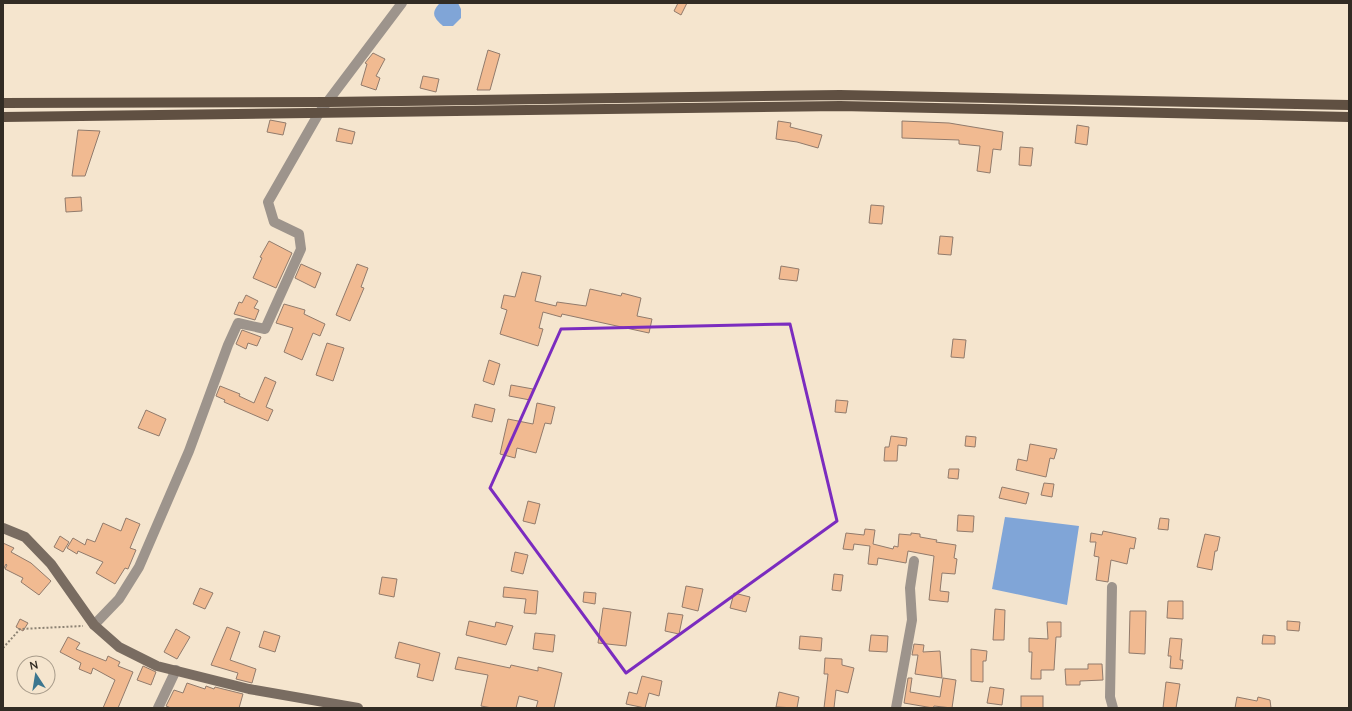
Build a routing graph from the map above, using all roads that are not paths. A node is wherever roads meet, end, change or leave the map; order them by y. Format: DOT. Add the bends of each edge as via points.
graph roads {
  1 [pos="402,3"];
  2 [pos="329,102"];
  3 [pos="3,103"];
  4 [pos="1349,105"];
  5 [pos="320,113"];
  6 [pos="3,117"];
  7 [pos="1349,117"];
  8 [pos="3,528"];
  9 [pos="914,561"];
  10 [pos="1112,587"];
  11 [pos="94,625"];
  12 [pos="176,670"];
  13 [pos="158,708"];
  14 [pos="358,708"];
  15 [pos="896,708"];
  16 [pos="1113,708"];
  1 -- 2 [label="street"];
  2 -- 3 [label="main road"];
  2 -- 4 [label="main road" via="840,95"];
  2 -- 5 [label="street"];
  5 -- 6 [label="main road"];
  5 -- 7 [label="main road" via="840,106"];
  5 -- 11 [label="street" via="268,202 274,222 299,234 301,249 265,329 238,323 189,451 139,568 119,599"];
  8 -- 11 [label="street" via="25,537 51,564"];
  9 -- 15 [label="street" via="910,588 912,620"];
  10 -- 16 [label="street" via="1110,697"];
  11 -- 12 [label="street" via="119,647 157,666"];
  12 -- 13 [label="street"];
  12 -- 14 [label="street" via="248,689"];
}
